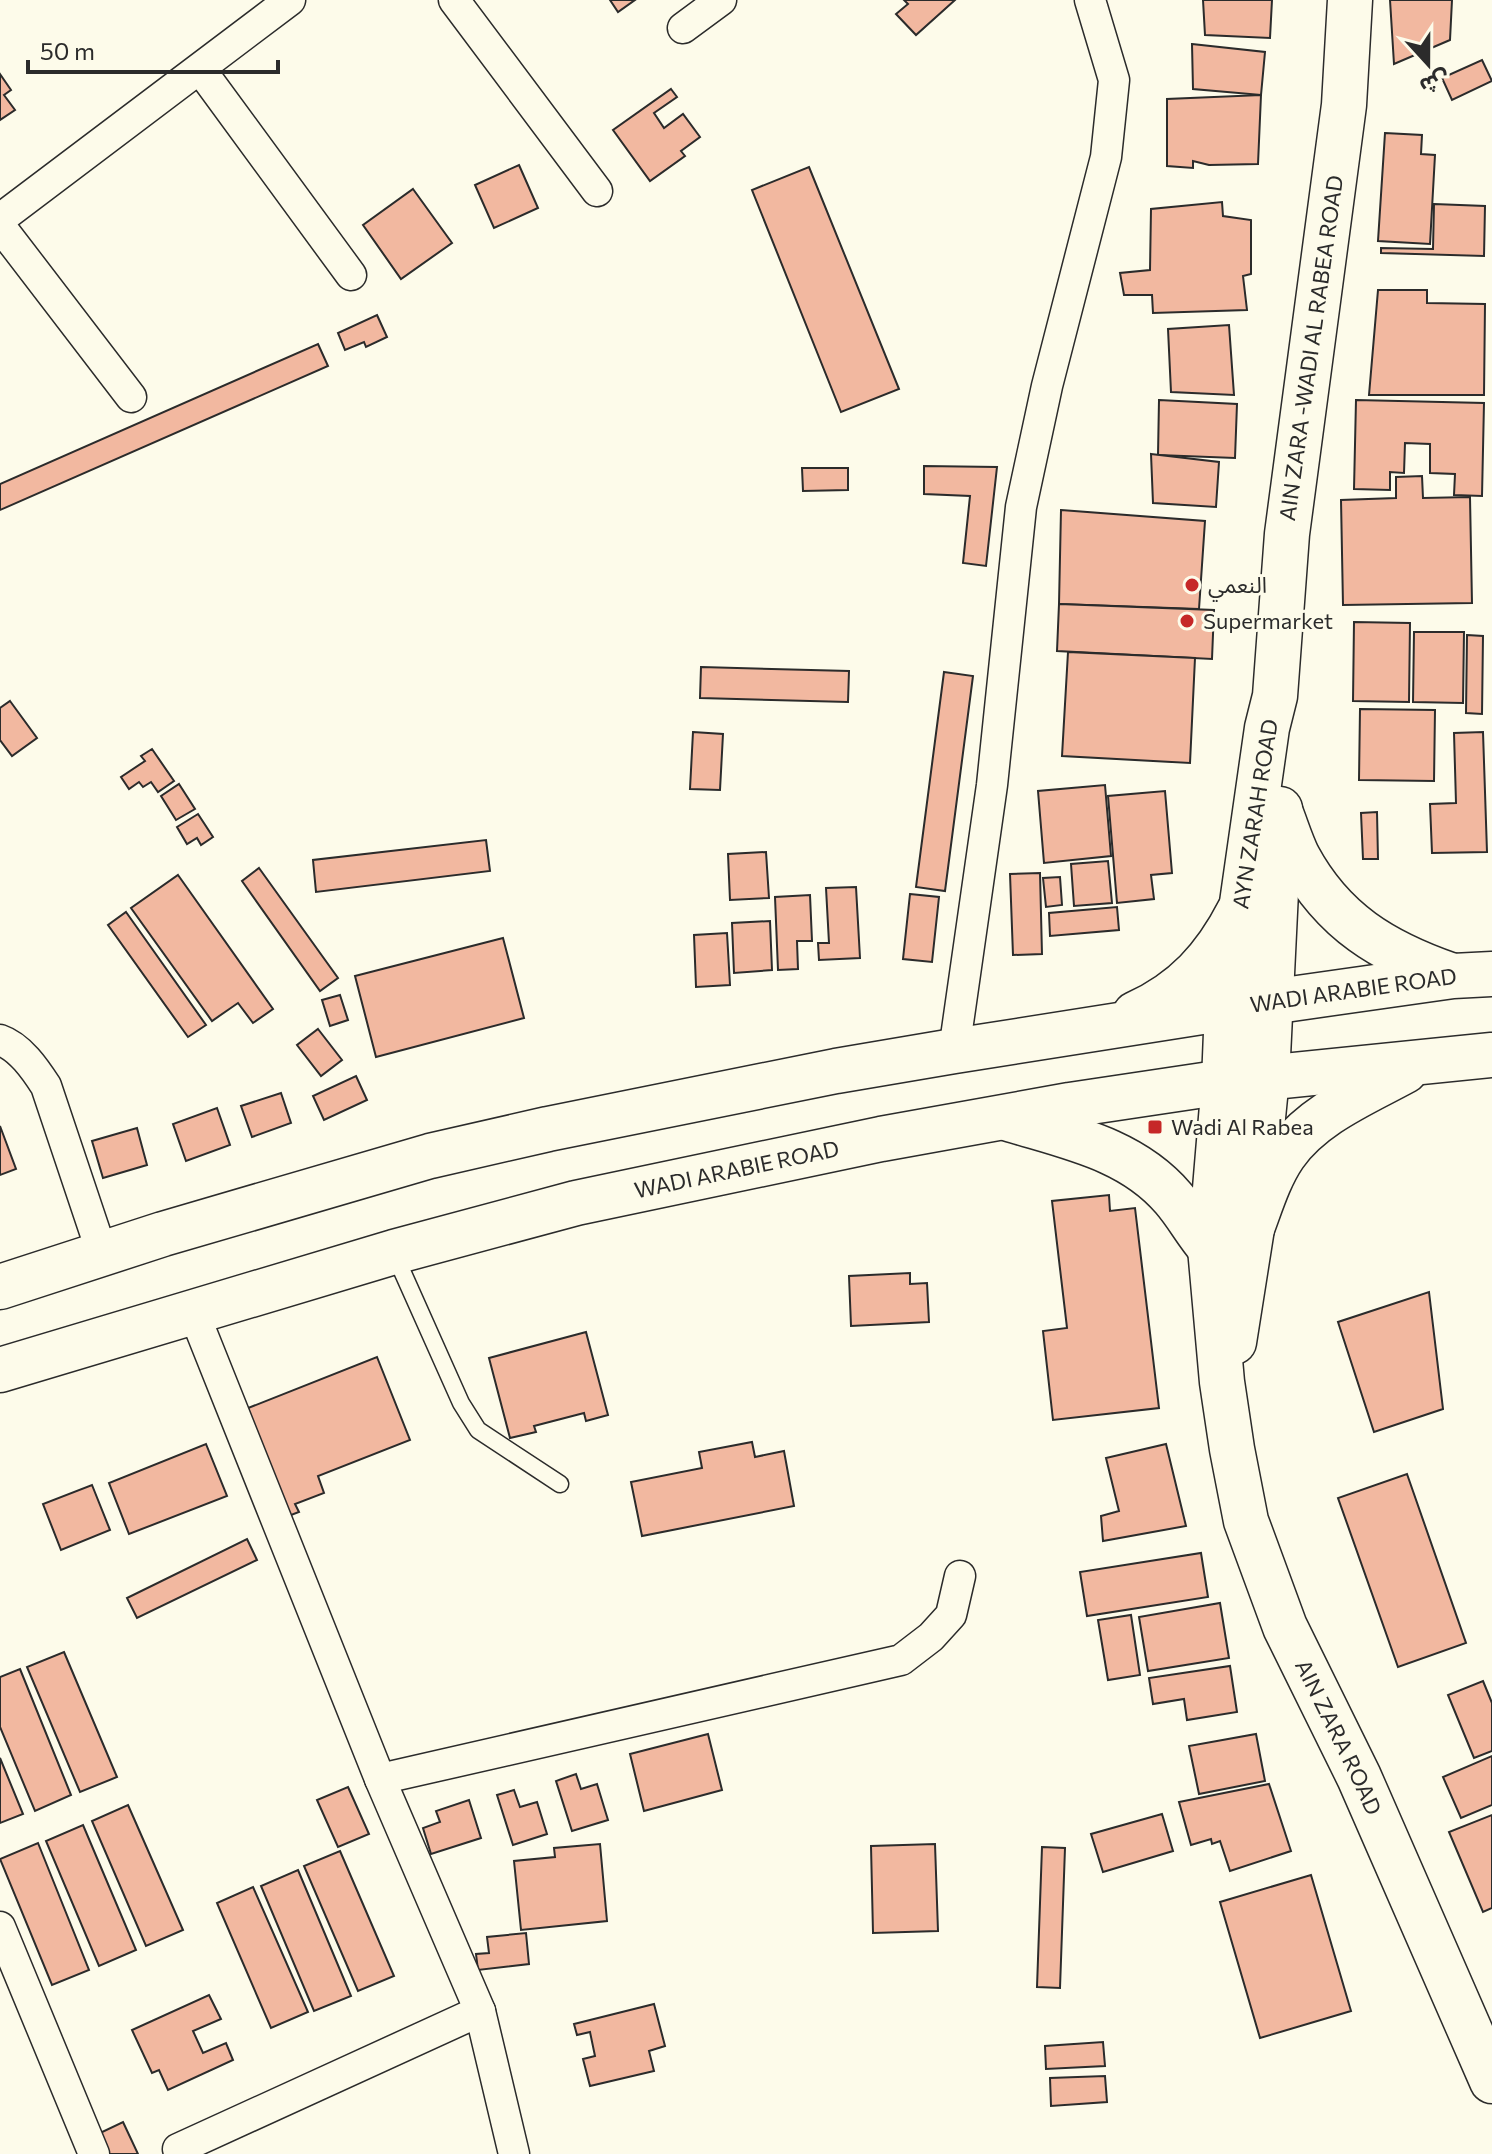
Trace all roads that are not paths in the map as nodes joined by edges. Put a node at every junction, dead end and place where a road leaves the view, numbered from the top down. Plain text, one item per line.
1 (290, 0) edge
2 (454, 0) edge
3 (721, 0) edge
4 (1090, 0) edge
5 (1350, 0) edge
6 (683, 28) dead end
7 (200, 69) junction
8 (597, 191) dead end
9 (0, 219) edge
10 (0, 226) edge
11 (351, 275) dead end
12 (131, 397) dead end
13 (1275, 696) junction
14 (1280, 811) junction
15 (1239, 911) junction
16 (1472, 975) edge
17 (1270, 1002) junction
18 (1227, 1008) junction
19 (1098, 1029) junction
20 (0, 1040) edge
21 (954, 1051) junction
22 (1492, 1055) edge
23 (1422, 1062) junction
24 (1267, 1077) junction
25 (1224, 1082) junction
26 (999, 1116) junction
27 (1252, 1228) junction
28 (1210, 1248) junction
29 (394, 1252) junction
30 (102, 1253) junction
31 (0, 1287) edge
32 (193, 1311) junction
33 (0, 1370) edge
34 (1222, 1382) junction
35 (560, 1484) dead end
36 (960, 1576) dead end
37 (380, 1779) junction
38 (0, 1927) edge
39 (480, 2011) junction
40 (1492, 2081) edge
41 (178, 2149) dead end
42 (94, 2154) edge
43 (514, 2154) edge

1 - 7 street
2 - 8 street
3 - 6 street
4 - 21 street
5 - 13 main road, AIN ZARA -WADI AL RABEA ROAD
7 - 9 street
7 - 11 street
10 - 12 street
13 - 14 main road, AYN ZARAH ROAD
13 - 15 main road, AYN ZARAH ROAD
14 - 16 main road
14 - 17 main road, AYN ZARAH ROAD
15 - 18 main road, AYN ZARAH ROAD
15 - 19 main road
16 - 17 main road, WADI ARABIE ROAD
17 - 18 main road, WADI ARABIE ROAD
17 - 24 main road, AYN ZARAH ROAD
18 - 19 main road, WADI ARABIE ROAD
18 - 25 main road, AYN ZARAH ROAD
19 - 21 main road, WADI ARABIE ROAD
20 - 30 street
21 - 30 main road, WADI ARABIE ROAD
22 - 23 main road, WADI ARABIE ROAD
23 - 24 main road, WADI ARABIE ROAD
23 - 27 main road
24 - 25 main road, WADI ARABIE ROAD
24 - 27 main road, AYN ZARAH ROAD
25 - 26 main road, WADI ARABIE ROAD
25 - 28 main road, AYN ZARAH ROAD
26 - 28 main road
26 - 29 main road, WADI ARABIE ROAD
27 - 34 main road, AYN ZARAH ROAD
28 - 34 main road, AYN ZARAH ROAD
29 - 32 main road, WADI ARABIE ROAD
29 - 35 lane
30 - 31 main road, WADI ARABIE ROAD
32 - 33 main road, WADI ARABIE ROAD
32 - 37 street
34 - 40 main road, AIN ZARA ROAD
36 - 37 street
37 - 39 street
38 - 42 street
39 - 41 street
39 - 43 street

